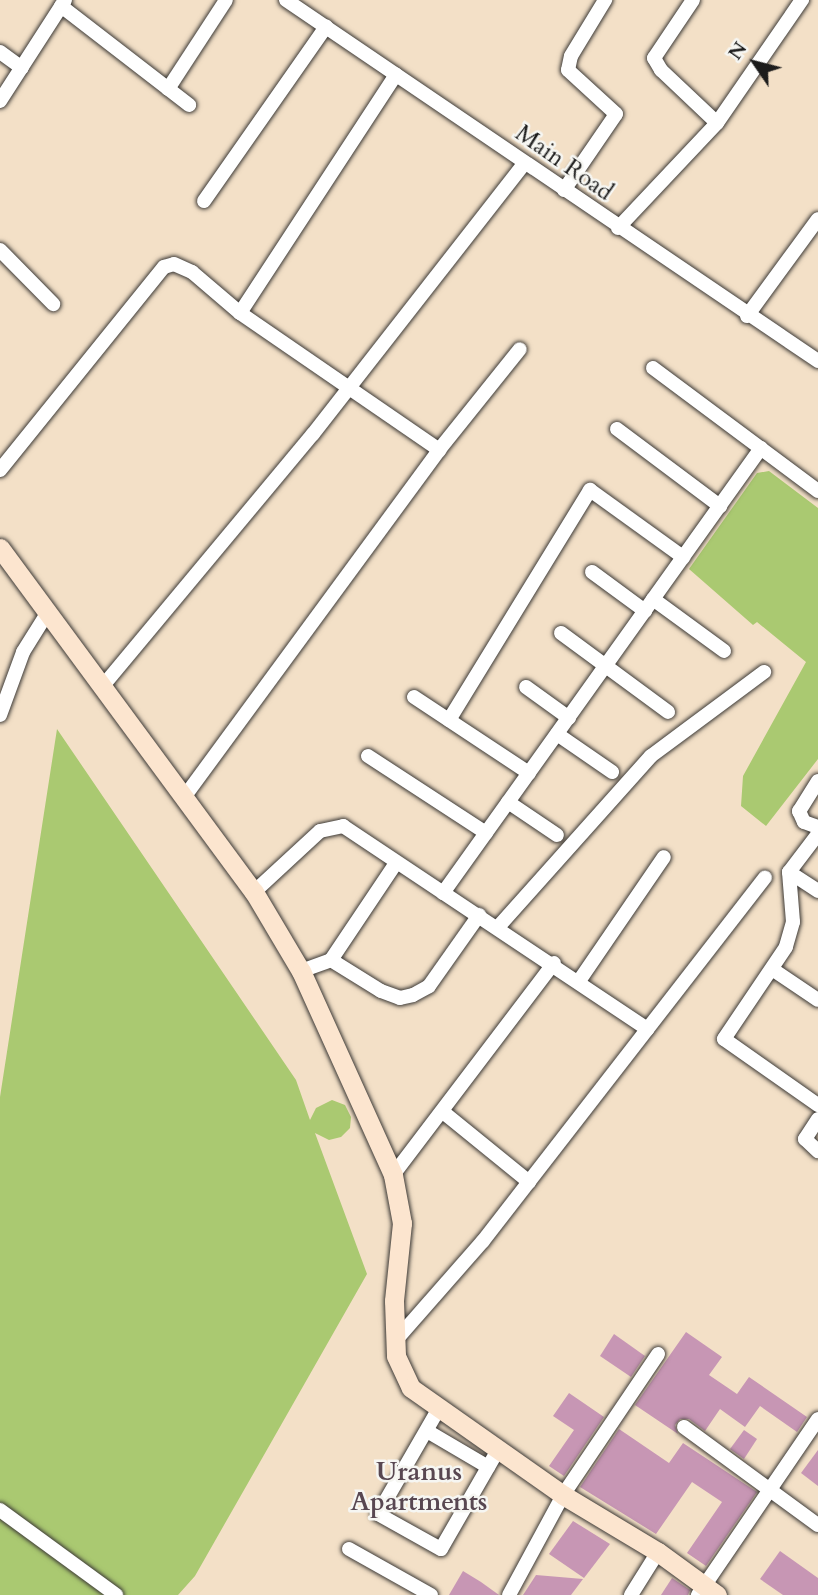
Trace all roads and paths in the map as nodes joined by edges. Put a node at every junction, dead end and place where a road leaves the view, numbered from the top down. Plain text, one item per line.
1 (226, 0) edge
2 (286, 0) edge
3 (605, 0) edge
4 (694, 0) edge
5 (803, 0) edge
6 (63, 3) edge
7 (326, 27) junction
8 (0, 52) edge
9 (23, 68) junction
10 (396, 75) junction
11 (168, 89) junction
12 (0, 101) edge
13 (189, 105) dead end
14 (717, 123) junction
15 (525, 163) junction
16 (564, 190) junction
17 (204, 201) dead end
18 (818, 219) edge
19 (618, 228) junction
20 (0, 250) edge
21 (54, 304) dead end
22 (240, 313) junction
23 (747, 316) junction
24 (520, 349) dead end
25 (818, 361) edge
26 (653, 368) dead end
27 (346, 388) junction
28 (617, 429) dead end
29 (761, 449) junction
30 (439, 450) junction
31 (0, 470) edge
32 (818, 491) edge
33 (720, 506) junction
34 (0, 548) edge
35 (683, 557) junction
36 (592, 572) dead end
37 (649, 605) junction
38 (48, 612) junction
39 (561, 633) dead end
40 (724, 651) dead end
41 (606, 666) junction
42 (764, 672) dead end
43 (102, 687) junction
44 (526, 687) dead end
45 (2, 692) edge
46 (414, 697) dead end
47 (668, 712) dead end
48 (0, 715) edge
49 (569, 718) junction
50 (449, 720) junction
51 (557, 734) junction
52 (368, 756) dead end
53 (612, 772) dead end
54 (529, 773) junction
55 (818, 781) edge
56 (185, 796) junction
57 (509, 802) junction
58 (818, 827) edge
59 (486, 833) junction
60 (818, 834) edge
61 (557, 835) dead end
62 (664, 857) dead end
63 (396, 863) junction
64 (789, 872) junction
65 (765, 877) dead end
66 (818, 891) edge
67 (254, 892) junction
68 (443, 893) junction
69 (478, 915) junction
70 (499, 926) junction
71 (331, 960) junction
72 (554, 963) junction
73 (772, 969) junction
74 (301, 971) junction
75 (579, 981) junction
76 (818, 1000) edge
77 (647, 1029) junction
78 (818, 1105) edge
79 (443, 1112) junction
80 (818, 1119) edge
81 (818, 1151) edge
82 (393, 1175) junction
83 (528, 1182) junction
84 (395, 1341) junction
85 (658, 1354) dead end
86 (438, 1410) junction
87 (818, 1419) edge
88 (684, 1427) dead end
89 (427, 1431) junction
90 (493, 1459) junction
91 (771, 1490) junction
92 (563, 1495) junction
93 (0, 1510) edge
94 (818, 1525) edge
95 (349, 1549) dead end
96 (658, 1552) junction
97 (706, 1592) edge
98 (117, 1595) edge
99 (431, 1595) edge
100 (509, 1595) edge
101 (631, 1595) edge

1 - 11 street
2 - 7 street, Main Road
3 - 16 street
4 - 14 street
5 - 14 street
6 - 9 street
6 - 11 street
7 - 10 street, Main Road
7 - 17 street
8 - 9 street
9 - 12 street
10 - 15 street, Main Road
10 - 22 street
11 - 13 street
14 - 19 street
15 - 16 street, Main Road
15 - 27 street
16 - 19 street, Main Road
18 - 23 street
19 - 23 street, Main Road
20 - 21 street
22 - 27 street
22 - 31 street
23 - 25 street, Main Road
24 - 30 street
26 - 29 street
27 - 30 street
27 - 43 street
28 - 33 street
29 - 32 street
29 - 33 street
30 - 56 street
33 - 35 street
34 - 38 street
35 - 37 street
35 - 50 street
36 - 37 street
37 - 40 street
37 - 41 street
38 - 43 street
38 - 45 street
39 - 41 street
41 - 47 street
41 - 49 street
42 - 70 street
43 - 56 street
44 - 49 street
45 - 48 street
46 - 50 street
49 - 51 street
50 - 54 street
51 - 53 street
51 - 54 street
52 - 59 street
54 - 57 street
55 - 58 street
56 - 67 street
57 - 59 street
57 - 61 street
59 - 68 street
60 - 64 street
62 - 75 street
63 - 67 street
63 - 68 street
63 - 71 street
64 - 66 street
64 - 73 street
65 - 77 street
67 - 74 street
68 - 69 street
69 - 70 street
69 - 71 street
70 - 72 street
71 - 74 street
72 - 75 street
72 - 79 street
73 - 76 street
73 - 78 street
74 - 82 street
75 - 77 street
77 - 83 street
79 - 82 street
79 - 83 street
80 - 81 street
82 - 84 street
83 - 84 street
84 - 86 street
85 - 92 street
86 - 89 street
86 - 90 street
87 - 91 street
88 - 91 street
89 - 90 street
89 - 90 street
90 - 92 street
91 - 94 street
91 - 97 street
92 - 96 street
92 - 100 street
93 - 98 street
95 - 99 street
96 - 97 street
96 - 101 street

